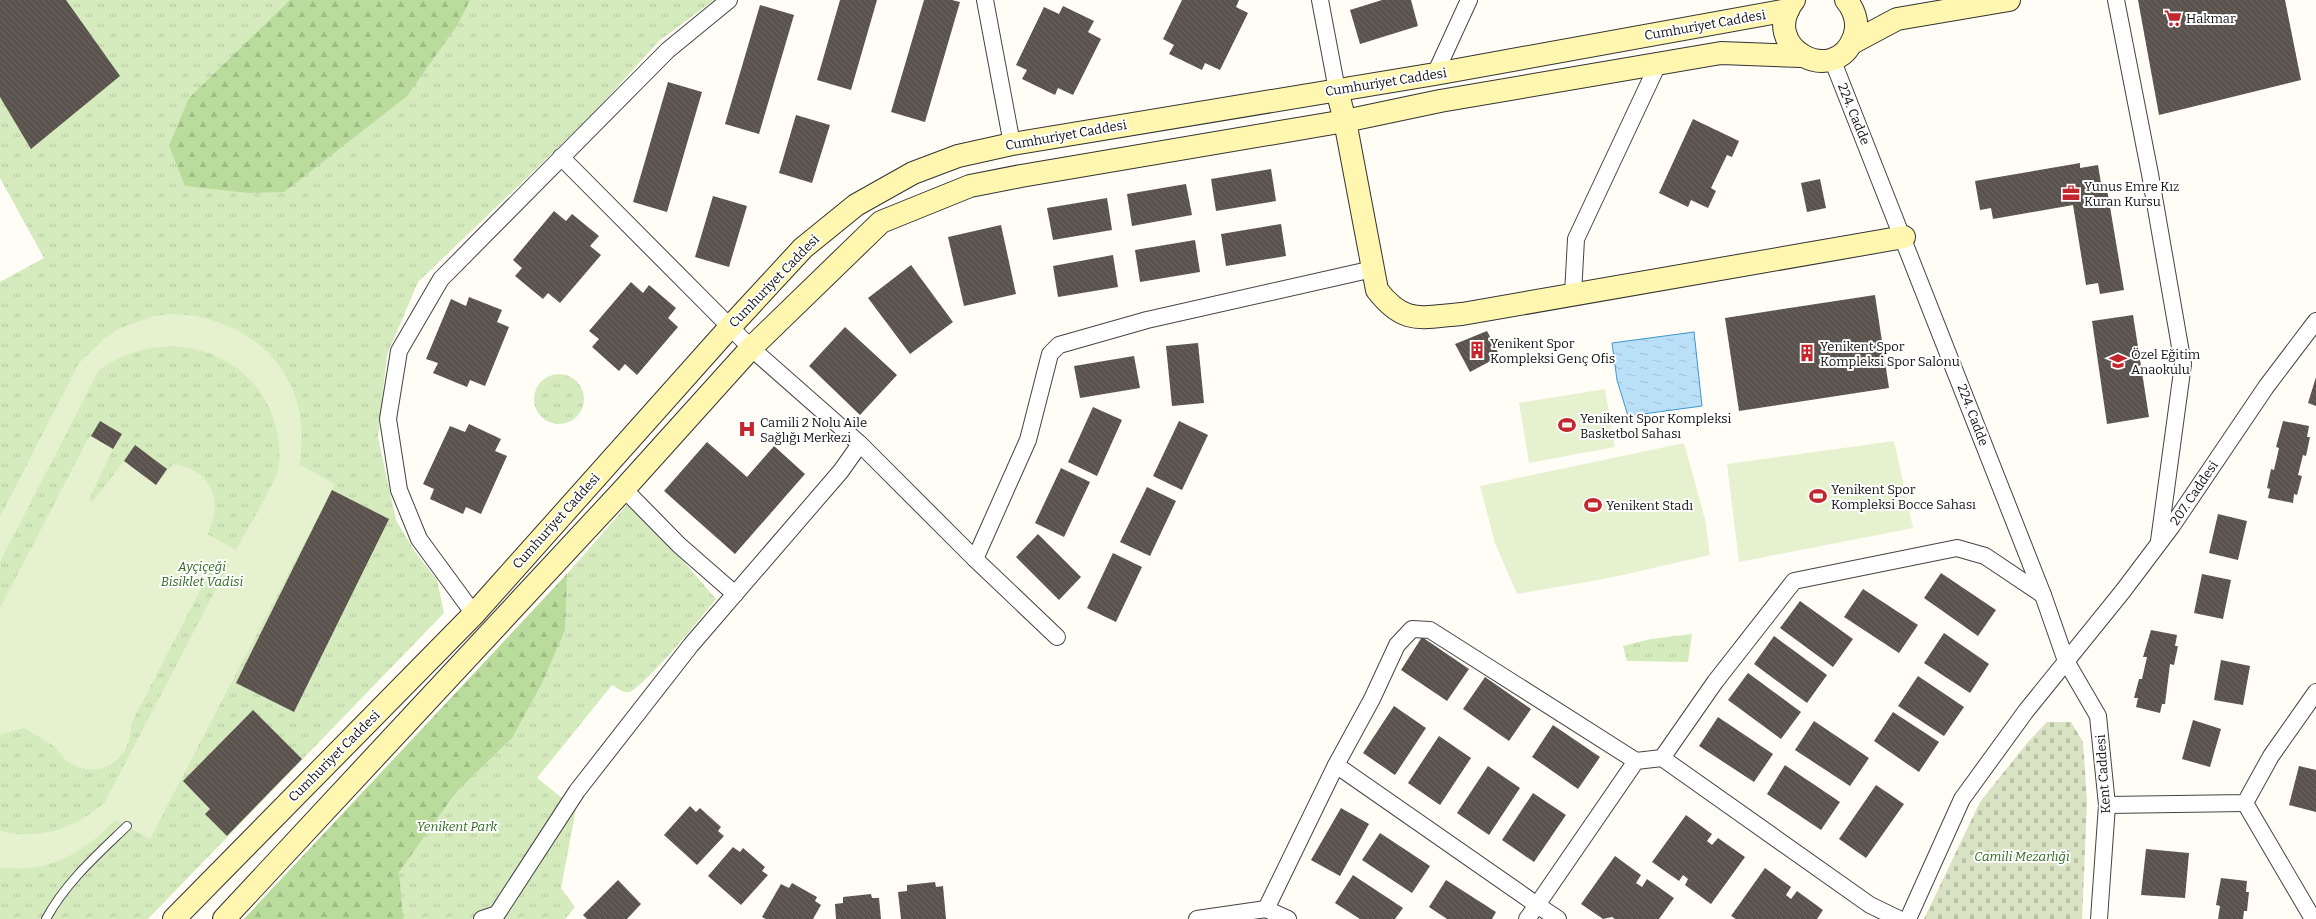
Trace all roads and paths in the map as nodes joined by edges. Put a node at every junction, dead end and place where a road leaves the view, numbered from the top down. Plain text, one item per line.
1 (729, 0) edge
2 (985, 0) edge
3 (1320, 0) edge
4 (1469, 0) edge
5 (1846, 0) edge
6 (2009, 0) edge
7 (2116, 0) edge
8 (1791, 5) edge
9 (1852, 43) junction
10 (1801, 56) junction
11 (1832, 59) junction
12 (1659, 62) junction
13 (1435, 74) junction
14 (1337, 90) junction
15 (1346, 121) junction
16 (1012, 144) junction
17 (561, 157) junction
18 (1904, 237) junction
19 (1373, 269) junction
20 (1573, 294) junction
21 (2316, 321) edge
22 (730, 327) junction
23 (751, 348) junction
24 (860, 444) junction
25 (624, 489) junction
26 (2159, 542) junction
27 (975, 559) junction
28 (735, 594) junction
29 (2042, 595) junction
30 (474, 614) junction
31 (1057, 637) dead end
32 (2066, 661) junction
33 (2316, 692) edge
34 (1662, 758) junction
35 (1636, 761) junction
36 (1336, 765) junction
37 (2245, 803) junction
38 (2107, 805) junction
39 (127, 826) dead end
40 (1537, 905) junction
41 (1266, 908) junction
42 (497, 917) edge
43 (46, 919) edge
44 (174, 919) edge
45 (224, 919) edge
46 (482, 919) edge
47 (1197, 919) edge
48 (1288, 919) edge
49 (1527, 919) edge
50 (1558, 919) edge
51 (1899, 919) edge
52 (1908, 919) edge
53 (2099, 919) edge
54 (2312, 919) edge

1 - 17 street
2 - 16 street
3 - 14 street
4 - 13 street
5 - 9 street
6 - 9 street
7 - 26 street
8 - 10 street
8 - 13 street, Cumhuriyet Caddesi
9 - 11 street
10 - 11 street, Cumhuriyet Caddesi
10 - 12 street, Cumhuriyet Caddesi
11 - 18 street, 224. Cadde
12 - 15 street, Cumhuriyet Caddesi
12 - 20 street
13 - 14 street, Cumhuriyet Caddesi
14 - 15 street
14 - 16 street, Cumhuriyet Caddesi
15 - 19 street
15 - 23 street, Cumhuriyet Caddesi
16 - 22 street, Cumhuriyet Caddesi
17 - 22 street
17 - 30 street
18 - 20 street
18 - 29 street, 224. Cadde
19 - 20 street
19 - 27 street
21 - 26 street, 207. Caddesi
22 - 23 street
22 - 30 street, Cumhuriyet Caddesi
23 - 24 street
23 - 25 street, Cumhuriyet Caddesi
24 - 27 street
24 - 28 street
25 - 28 street
25 - 45 street, Cumhuriyet Caddesi
26 - 32 street, 207. Caddesi
27 - 31 street
28 - 42 street
29 - 32 street, 224. Cadde
29 - 34 street
30 - 44 street, Cumhuriyet Caddesi
32 - 38 street, Kent Caddesi
32 - 52 street, 207. Caddesi
33 - 37 street
34 - 35 street
34 - 51 street
35 - 36 street
35 - 40 street
36 - 40 street
36 - 41 street
37 - 38 street
37 - 54 street
38 - 53 street, Kent Caddesi
39 - 43 lane
40 - 49 street
40 - 50 street
41 - 47 street
41 - 48 street
42 - 46 street

